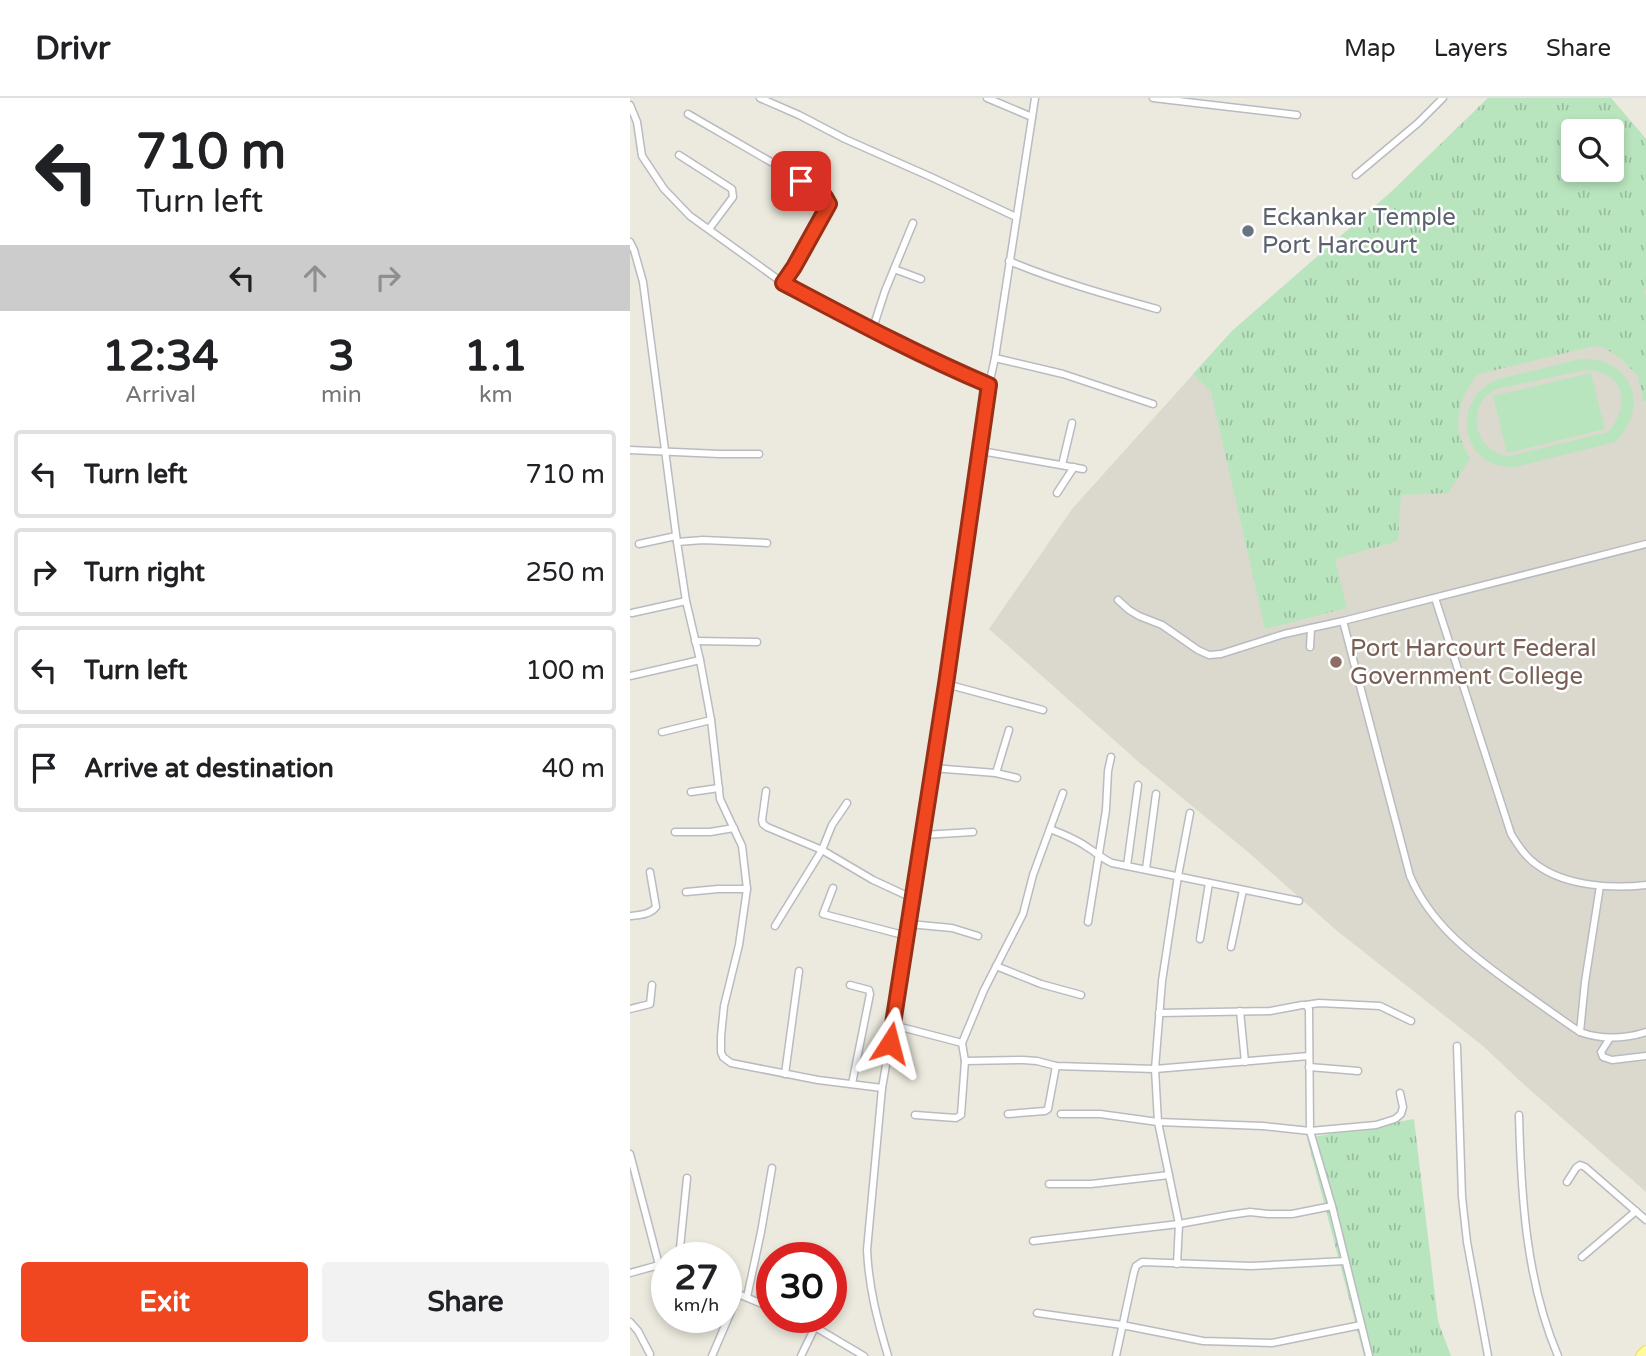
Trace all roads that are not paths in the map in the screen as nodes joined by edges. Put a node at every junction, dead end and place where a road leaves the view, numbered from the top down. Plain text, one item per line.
1 (761, 98) edge
2 (987, 98) edge
3 (1035, 98) edge
4 (1153, 98) edge
5 (1443, 98) edge
6 (630, 105) edge
7 (688, 114) dead end
8 (1297, 115) dead end
9 (1032, 117) junction
10 (679, 155) dead end
11 (1356, 175) dead end
12 (1016, 217) junction
13 (913, 223) dead end
14 (709, 229) junction
15 (630, 242) edge
16 (1009, 261) junction
17 (894, 269) junction
18 (921, 279) dead end
19 (783, 283) junction
20 (1157, 309) dead end
21 (872, 331) junction
22 (995, 358) junction
23 (989, 385) junction
24 (1153, 404) dead end
25 (1072, 423) dead end
26 (630, 450) edge
27 (666, 451) junction
28 (981, 451) junction
29 (759, 454) dead end
30 (1062, 465) junction
31 (1074, 467) junction
32 (1083, 468) dead end
33 (1057, 493) dead end
34 (676, 539) junction
35 (639, 544) dead end
36 (767, 544) dead end
37 (1646, 544) edge
38 (1435, 598) junction
39 (1118, 600) dead end
40 (686, 601) junction
41 (632, 613) dead end
42 (1343, 621) junction
43 (1311, 628) junction
44 (695, 641) junction
45 (757, 642) dead end
46 (1311, 647) dead end
47 (700, 660) junction
48 (630, 676) edge
49 (946, 684) junction
50 (1043, 710) dead end
51 (710, 720) junction
52 (1009, 730) dead end
53 (662, 732) dead end
54 (1111, 757) dead end
55 (932, 768) junction
56 (996, 773) junction
57 (1017, 778) dead end
58 (1139, 785) dead end
59 (719, 788) junction
60 (766, 791) dead end
61 (691, 792) dead end
62 (1063, 793) dead end
63 (1156, 794) dead end
64 (847, 803) dead end
65 (1190, 813) dead end
66 (734, 828) junction
67 (1050, 829) junction
68 (675, 832) dead end
69 (973, 832) dead end
70 (923, 835) junction
71 (822, 850) junction
72 (1098, 857) junction
73 (1128, 866) junction
74 (1146, 869) junction
75 (650, 872) dead end
76 (1178, 876) junction
77 (1209, 883) junction
78 (1600, 886) junction
79 (1646, 886) edge
80 (833, 888) dead end
81 (747, 889) junction
82 (1243, 890) junction
83 (686, 892) dead end
84 (912, 898) junction
85 (1299, 901) dead end
86 (630, 916) edge
87 (1088, 922) dead end
88 (909, 925) junction
89 (775, 926) dead end
90 (907, 936) junction
91 (978, 936) dead end
92 (1200, 939) dead end
93 (1231, 947) dead end
94 (996, 966) junction
95 (799, 971) dead end
96 (652, 985) dead end
97 (850, 985) dead end
98 (1082, 995) dead end
99 (1306, 1006) junction
100 (630, 1009) edge
101 (1240, 1012) junction
102 (1160, 1013) junction
103 (1411, 1021) dead end
104 (893, 1025) junction
105 (1580, 1032) junction
106 (1646, 1032) edge
107 (1610, 1038) junction
108 (962, 1043) junction
109 (1457, 1046) dead end
110 (1309, 1056) junction
111 (1646, 1056) edge
112 (965, 1060) junction
113 (1245, 1062) junction
114 (1056, 1066) junction
115 (1309, 1067) junction
116 (1156, 1069) junction
117 (1358, 1071) dead end
118 (785, 1074) junction
119 (852, 1084) junction
120 (882, 1088) junction
121 (1400, 1093) dead end
122 (1008, 1114) dead end
123 (1061, 1114) dead end
124 (915, 1115) dead end
125 (1519, 1115) dead end
126 (1158, 1122) junction
127 (1310, 1131) junction
128 (630, 1154) edge
129 (631, 1168) edge
130 (772, 1168) dead end
131 (1169, 1175) junction
132 (687, 1178) dead end
133 (1567, 1182) dead end
134 (1049, 1184) dead end
135 (1332, 1206) junction
136 (1636, 1211) junction
137 (1646, 1220) edge
138 (1179, 1224) junction
139 (1033, 1241) dead end
140 (655, 1242) edge
141 (681, 1242) edge
142 (1582, 1257) dead end
143 (1345, 1261) junction
144 (1177, 1264) junction
145 (651, 1269) edge
146 (630, 1273) edge
147 (742, 1294) edge
148 (747, 1297) junction
149 (756, 1301) edge
150 (1037, 1313) dead end
151 (630, 1322) edge
152 (1122, 1325) junction
153 (1362, 1325) junction
154 (722, 1333) edge
155 (812, 1333) edge
156 (825, 1333) edge
157 (1646, 1351) edge
158 (650, 1354) dead end
159 (712, 1356) edge
160 (801, 1356) edge
161 (864, 1356) edge
162 (888, 1356) edge
163 (1116, 1356) edge
164 (1369, 1356) edge
165 (1488, 1356) edge
166 (1558, 1356) edge
167 (1642, 1356) edge

1 - 12 street
2 - 9 street
3 - 9 street
4 - 8 street
5 - 11 street
6 - 14 street
7 - 19 street
9 - 12 street
10 - 14 street
12 - 16 street
13 - 17 street
14 - 19 street
15 - 27 street
16 - 20 street
16 - 22 street
17 - 18 street
17 - 21 street
19 - 21 street
21 - 23 street
22 - 23 street
22 - 24 street
23 - 28 street
25 - 30 street
26 - 27 street
27 - 29 street
27 - 34 street
28 - 30 street
28 - 49 street
30 - 31 street
31 - 32 street
31 - 33 street
34 - 35 street
34 - 36 street
34 - 40 street
37 - 38 street
38 - 42 street
38 - 78 street
39 - 43 street
40 - 41 street
40 - 44 street
42 - 43 street
42 - 105 street
43 - 46 street
44 - 45 street
44 - 47 street
47 - 48 street
47 - 51 street
49 - 50 street
49 - 55 street
51 - 53 street
51 - 59 street
52 - 56 street
54 - 72 street
55 - 56 street
55 - 70 street
56 - 57 street
58 - 73 street
59 - 61 street
59 - 66 street
60 - 71 street
62 - 67 street
63 - 74 street
64 - 71 street
65 - 76 street
66 - 68 street
66 - 81 street
67 - 72 street
67 - 94 street
69 - 70 street
70 - 84 street
71 - 84 street
71 - 89 street
72 - 73 street
72 - 87 street
73 - 74 street
74 - 76 street
75 - 86 street
76 - 77 street
76 - 102 street
77 - 82 street
77 - 92 street
78 - 79 street
78 - 105 street
80 - 90 street
81 - 83 street
81 - 118 street
82 - 85 street
82 - 93 street
84 - 88 street
88 - 90 street
88 - 91 street
90 - 104 street
94 - 98 street
94 - 108 street
95 - 118 street
96 - 100 street
97 - 119 street
99 - 101 street
99 - 103 street
99 - 110 street
101 - 102 street
101 - 113 street
102 - 116 street
104 - 108 street
104 - 120 street
105 - 107 street
106 - 107 street
107 - 111 street
108 - 112 street
109 - 165 street
110 - 113 street
110 - 115 street
112 - 114 street
112 - 124 street
113 - 116 street
114 - 116 street
114 - 122 street
115 - 117 street
115 - 127 street
116 - 126 street
118 - 119 street
119 - 120 street
120 - 162 street
121 - 127 street
123 - 126 street
125 - 166 street
126 - 127 street
126 - 131 street
127 - 135 street
128 - 129 street
129 - 140 street
130 - 148 street
131 - 134 street
131 - 138 street
132 - 141 street
133 - 136 street
135 - 138 street
135 - 143 street
136 - 137 street
136 - 142 street
138 - 139 street
138 - 144 street
143 - 144 street
143 - 153 street
144 - 152 street
145 - 146 street
147 - 148 street
148 - 149 street
150 - 152 street
151 - 158 street
152 - 153 street
152 - 163 street
153 - 164 street
154 - 159 street
155 - 160 street
156 - 161 street
157 - 167 main road

